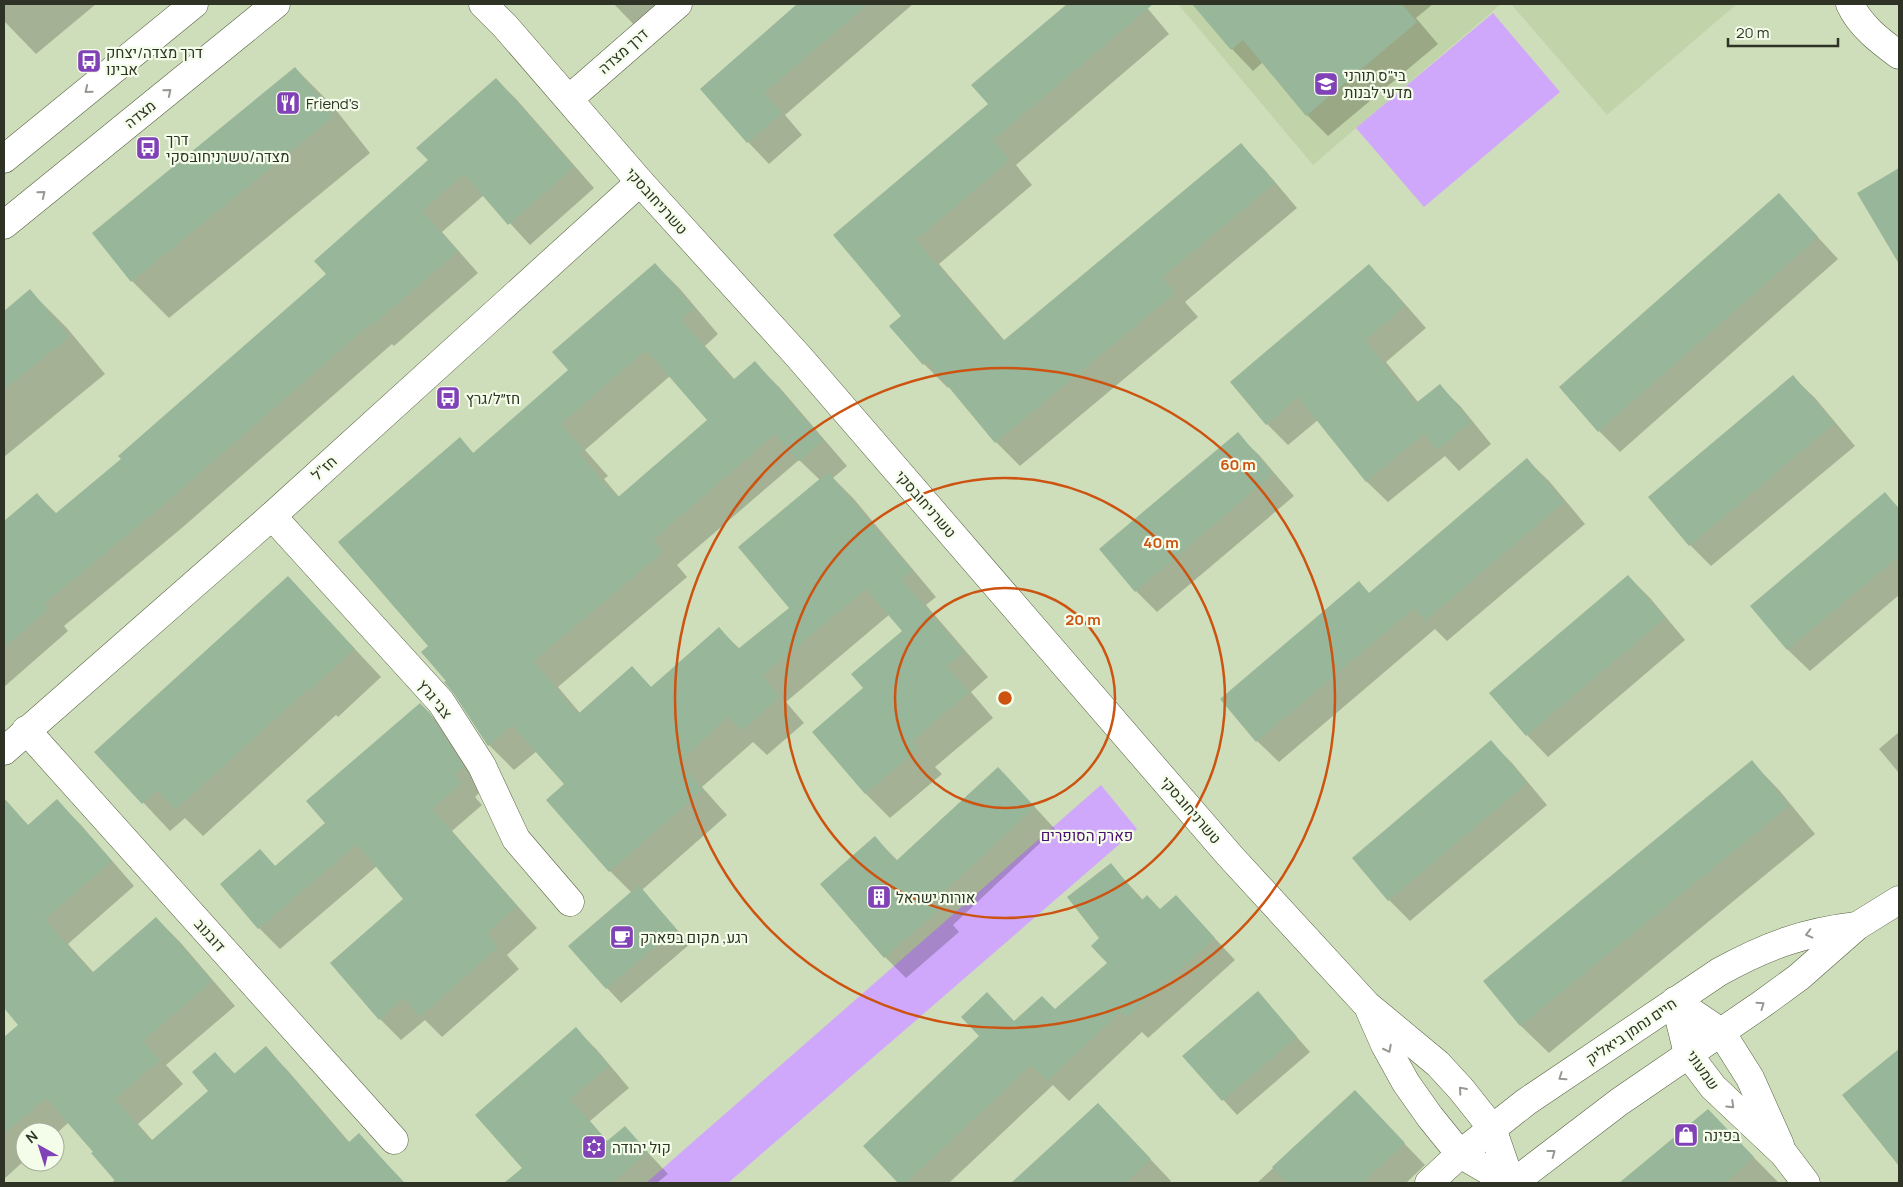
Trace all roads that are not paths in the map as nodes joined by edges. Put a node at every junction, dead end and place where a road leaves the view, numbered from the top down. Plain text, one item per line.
1 (194, 4) edge
2 (276, 4) edge
3 (484, 4) edge
4 (678, 4) edge
5 (1850, 4) edge
6 (1899, 55) edge
7 (569, 99) junction
8 (4, 158) edge
9 (640, 182) junction
10 (4, 225) edge
11 (272, 516) junction
12 (26, 730) junction
13 (4, 750) edge
14 (1899, 900) edge
15 (570, 902) dead end
16 (1857, 926) junction
17 (1675, 1001) junction
18 (1367, 1005) junction
19 (1721, 1032) junction
20 (1688, 1054) junction
21 (1492, 1128) junction
22 (394, 1140) dead end
23 (1460, 1154) junction
24 (1784, 1154) junction
25 (1429, 1183) edge
26 (1511, 1183) edge
27 (1806, 1183) edge

1 -> 8 street
10 -> 2 street, מצדה
3 - 7 street, טשרניחובסקי
4 - 7 street, דרך מצדה
5 - 6 street
7 - 9 street, טשרניחובסקי
9 - 11 street, חז"ל
9 - 18 street, טשרניחובסקי
11 - 12 street, חז"ל
11 - 15 street, צבי גרץ
12 - 13 street, חז"ל
12 - 22 street, דובנוב
14 - 16 street, חיים נחמן ביאליק
16 -> 17 street, חיים נחמן ביאליק
19 -> 16 street, חיים נחמן ביאליק
17 - 19 street, שמעוני
17 - 20 street, שמעוני
17 -> 21 street, חיים נחמן ביאליק
21 -> 18 street, טשרניחובסקי
18 -> 23 street, טשרניחובסקי
19 - 20 street, חיים נחמן ביאליק
19 - 24 street, שמעוני
20 -> 24 street, שמעוני
26 -> 20 street, חיים נחמן ביאליק
21 - 23 street, חיים נחמן ביאליק
21 - 26 street, טשרניחובסקי
23 - 25 street, חיים נחמן ביאליק
23 - 26 street, טשרניחובסקי
24 - 27 street, שמעוני

